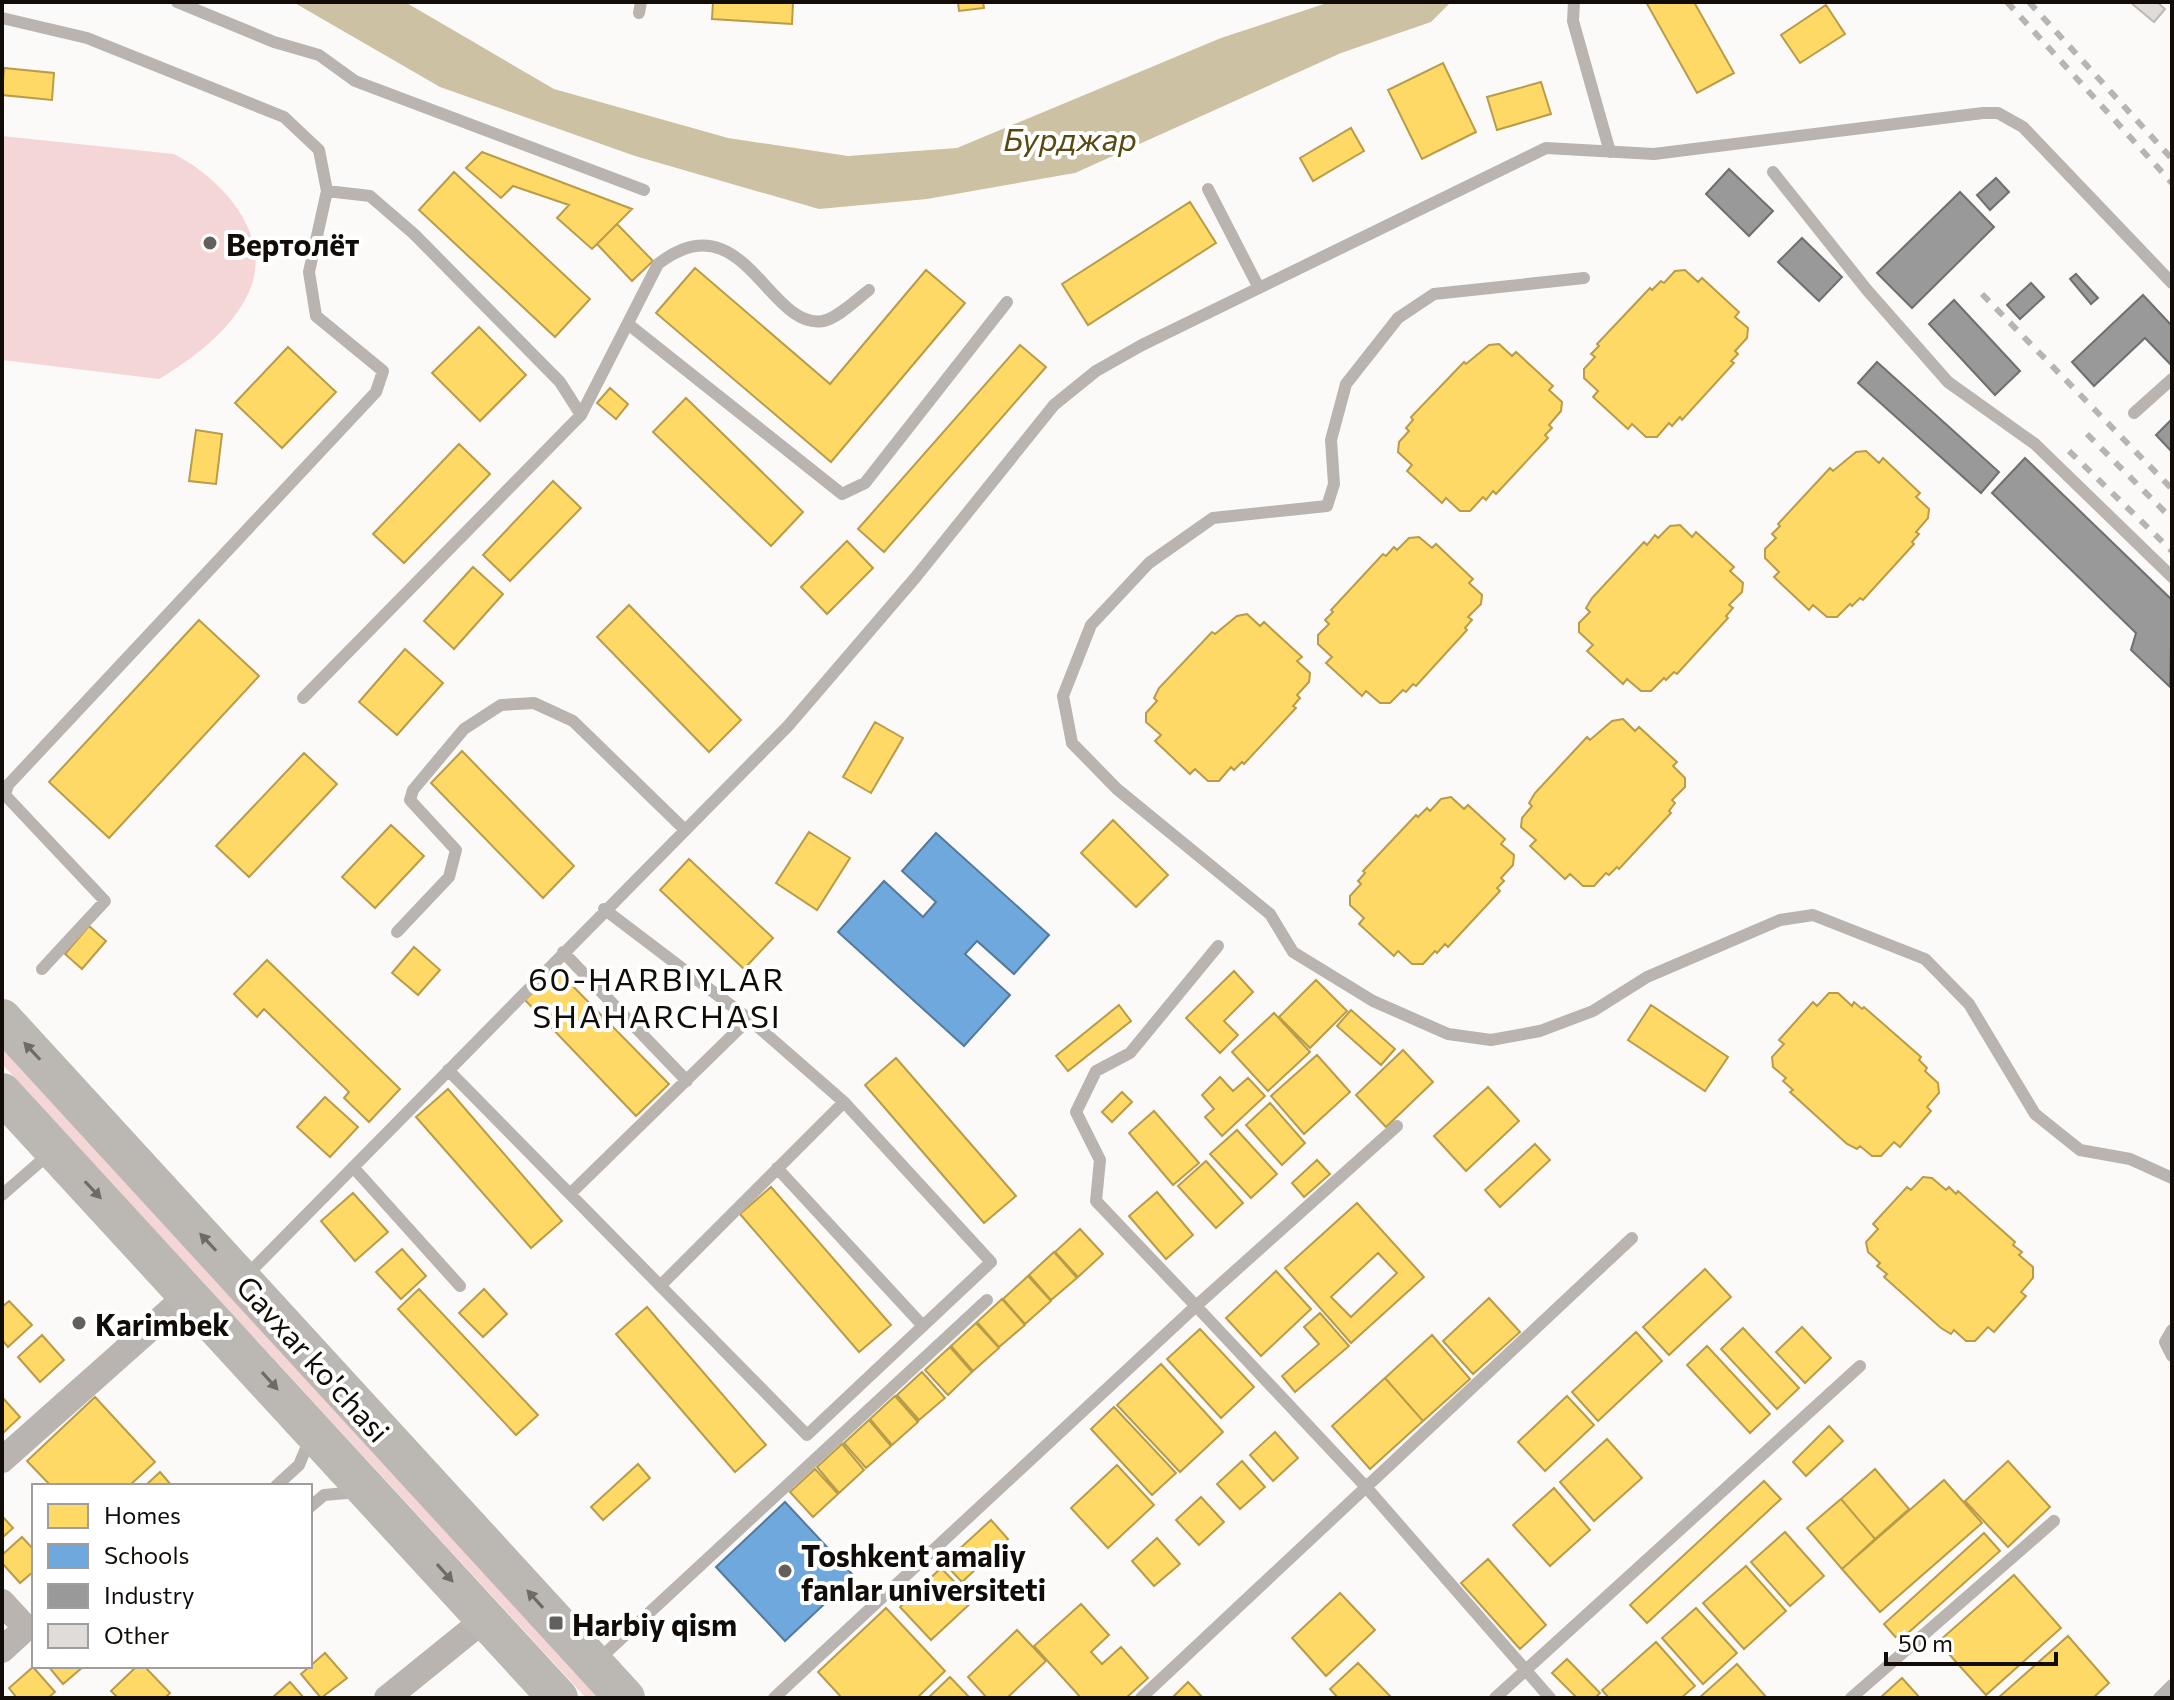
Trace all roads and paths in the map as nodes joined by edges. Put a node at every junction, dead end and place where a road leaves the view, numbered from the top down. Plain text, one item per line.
1 (177, 2) edge
2 (1574, 2) edge
3 (2, 18) edge
4 (1610, 152) junction
5 (1773, 172) dead end
6 (1208, 189) dead end
7 (644, 190) dead end
8 (327, 191) junction
9 (1584, 278) dead end
10 (2172, 283) edge
11 (1259, 288) junction
12 (869, 290) dead end
13 (1007, 302) dead end
14 (628, 324) junction
15 (2172, 379) edge
16 (2134, 413) dead end
17 (581, 415) junction
18 (2172, 577) edge
19 (303, 698) dead end
20 (683, 828) junction
21 (604, 909) junction
22 (397, 932) dead end
23 (1218, 946) dead end
24 (563, 952) junction
25 (42, 969) dead end
26 (2, 1019) edge
27 (749, 1019) junction
28 (448, 1070) junction
29 (687, 1081) junction
30 (2, 1093) edge
31 (844, 1102) junction
32 (1397, 1126) dead end
33 (55, 1149) junction
34 (353, 1167) junction
35 (777, 1168) junction
36 (2172, 1178) edge
37 (570, 1194) junction
38 (2, 1195) edge
39 (1632, 1238) dead end
40 (242, 1280) junction
41 (460, 1286) dead end
42 (660, 1286) junction
43 (190, 1293) junction
44 (987, 1300) dead end
45 (1196, 1306) junction
46 (923, 1326) junction
47 (2172, 1330) edge
48 (2172, 1356) edge
49 (1860, 1366) dead end
50 (310, 1426) junction
51 (2, 1460) edge
52 (278, 1484) edge
53 (1366, 1487) junction
54 (370, 1491) junction
55 (312, 1505) edge
56 (2054, 1521) dead end
57 (2, 1602) edge
58 (486, 1618) junction
59 (2, 1650) edge
60 (594, 1664) junction
61 (1524, 1670) junction
62 (2172, 1685) edge
63 (387, 1698) edge
64 (558, 1698) edge
65 (625, 1698) edge
66 (774, 1698) edge
67 (1141, 1698) edge
68 (1495, 1698) edge
69 (1550, 1698) edge
70 (1851, 1698) edge
71 (2159, 1698) edge

1 - 7 lane
2 - 4 lane
3 - 8 lane
4 - 10 lane
4 - 11 lane
5 - 18 lane
6 - 11 lane
8 - 17 lane
8 - 25 lane
9 - 36 lane
11 - 20 lane
12 - 14 lane
13 - 14 lane
14 - 17 lane
15 - 16 lane
17 - 19 lane
20 - 21 lane
20 - 22 lane
21 - 24 lane
21 - 27 lane
23 - 45 lane
24 - 28 lane
24 - 29 lane
40 -> 26 main road, Gavxar ko'chasi
27 - 29 lane
27 - 31 lane
28 - 34 lane
28 - 37 lane
29 - 37 lane
30 - 33 main road, Gavxar ko'chasi
31 - 35 lane
31 - 46 lane
32 - 45 lane
33 - 38 lane
33 -> 43 main road, Gavxar ko'chasi
34 - 40 lane
34 - 41 lane
35 - 42 lane
35 - 46 lane
37 - 42 lane
39 - 53 lane
60 -> 40 main road, Gavxar ko'chasi
42 - 46 lane
43 -> 50 main road, Gavxar ko'chasi
43 - 51 street
44 - 60 lane
45 - 53 lane
45 - 66 lane
47 - 48 lane
49 - 61 lane
50 - 52 lane
50 - 54 main road, Gavxar ko'chasi
53 - 61 lane
53 - 67 lane
54 - 55 lane
54 -> 58 main road, Gavxar ko'chasi
56 - 70 lane
57 - 59 street
58 - 63 street
58 - 64 main road, Gavxar ko'chasi
60 - 65 main road, Gavxar ko'chasi
61 - 68 lane
61 - 69 lane
62 - 71 lane

